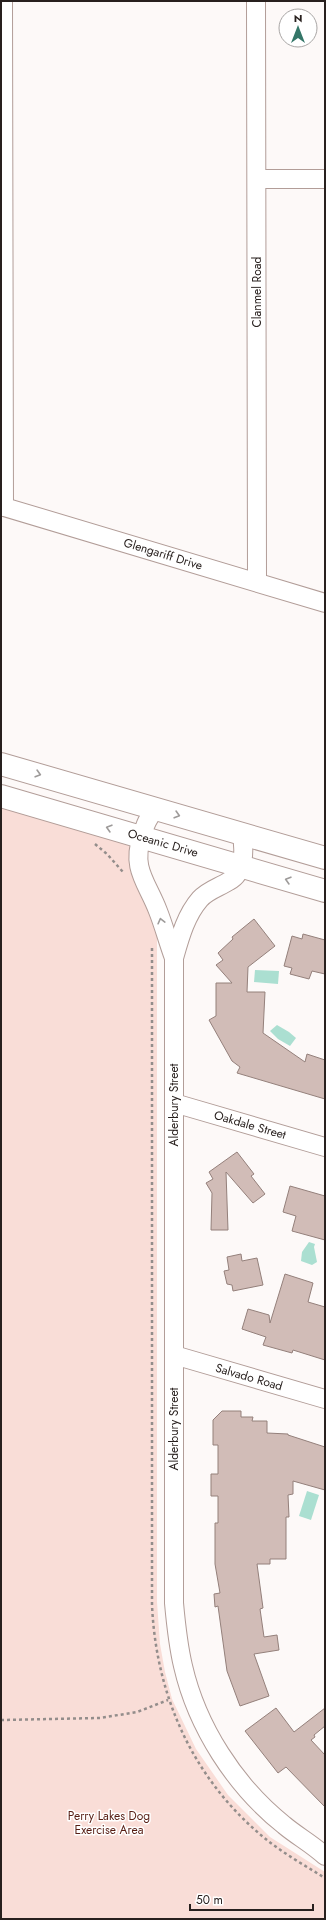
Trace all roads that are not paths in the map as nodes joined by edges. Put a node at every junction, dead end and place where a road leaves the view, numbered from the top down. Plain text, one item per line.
1 (3, 1) edge
2 (256, 1) edge
3 (257, 179) junction
4 (325, 179) edge
5 (3, 507) edge
6 (257, 582) junction
7 (325, 603) edge
8 (1, 764) edge
9 (1, 796) edge
10 (156, 809) junction
11 (241, 833) junction
12 (141, 837) junction
13 (325, 858) edge
14 (240, 866) junction
15 (325, 891) edge
16 (174, 958) junction
17 (174, 1103) junction
18 (325, 1147) edge
19 (174, 1355) junction
20 (325, 1399) edge
21 (322, 1852) edge

1 - 5 street
2 - 3 street, Clanmel Road
3 - 4 street
3 - 6 street, Clanmel Road
5 - 6 street, Glengariff Drive
6 - 7 street, Glengariff Drive
8 -> 10 main road
12 -> 9 main road, Oceanic Drive
10 -> 11 main road
10 - 12 street, Alderbury Street
11 - 13 main road
11 - 14 street, Alderbury Street
12 - 14 main road, Oceanic Drive
16 -> 12 street, Alderbury Street
15 -> 14 main road, Oceanic Drive
14 - 16 street, Alderbury Street
16 - 17 street, Alderbury Street
17 - 18 street, Oakdale Street
17 - 19 street, Alderbury Street
19 - 20 street, Salvado Road
19 - 21 street, Alderbury Street

